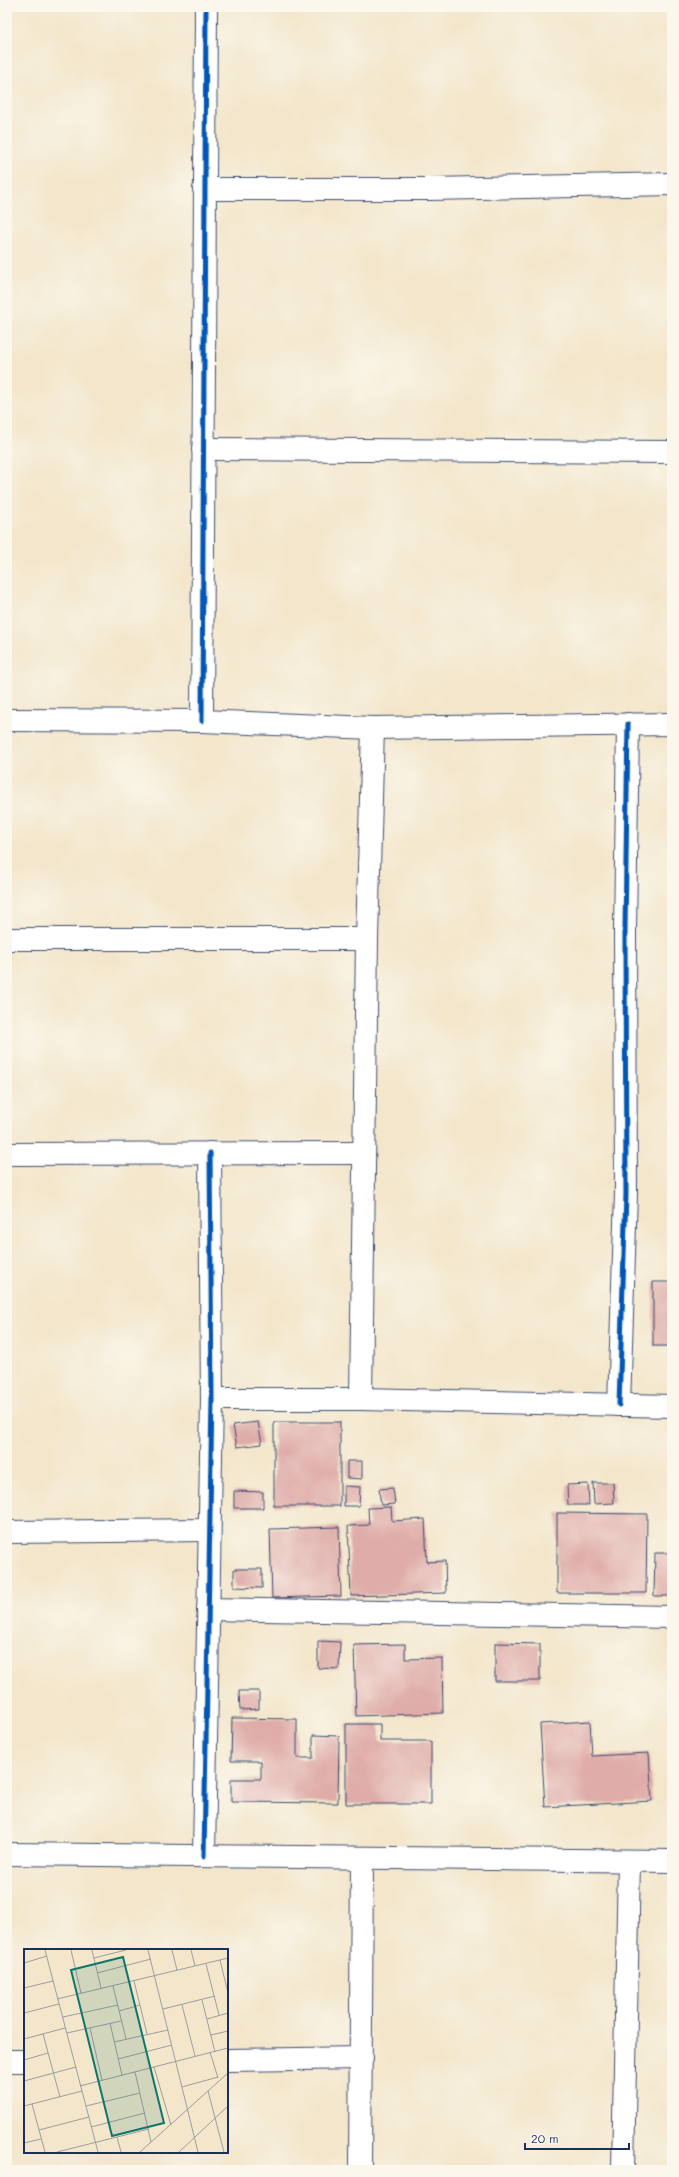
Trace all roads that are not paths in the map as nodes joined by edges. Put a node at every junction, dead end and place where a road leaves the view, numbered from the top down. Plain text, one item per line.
1 (206, 7) edge
2 (672, 184) edge
3 (204, 189) junction
4 (203, 449) junction
5 (672, 452) edge
6 (7, 720) edge
7 (202, 721) junction
8 (628, 724) junction
9 (672, 724) edge
10 (373, 728) junction
11 (7, 938) edge
12 (367, 939) junction
13 (210, 1153) junction
14 (7, 1154) edge
15 (364, 1154) junction
16 (212, 1399) junction
17 (361, 1399) junction
18 (619, 1405) junction
19 (672, 1406) edge
20 (209, 1530) junction
21 (7, 1532) edge
22 (208, 1609) junction
23 (672, 1617) edge
24 (7, 1854) edge
25 (204, 1856) junction
26 (362, 1858) junction
27 (629, 1861) junction
28 (672, 1861) edge
29 (362, 2058) junction
30 (228, 2060) edge
31 (7, 2061) edge
32 (24, 2061) edge
33 (360, 2170) edge
34 (623, 2170) edge

1 - 3 street
2 - 3 street
3 - 4 street
4 - 5 street
4 - 7 street
6 - 7 street
7 - 10 street
8 - 9 street
8 - 10 street
8 - 18 street
10 - 12 street
11 - 12 street
12 - 15 street
13 - 14 street
13 - 15 street
13 - 16 street
15 - 17 street
16 - 17 street
16 - 20 street
17 - 18 street
18 - 19 street
20 - 21 street
20 - 22 street
22 - 23 street
22 - 25 street
24 - 25 street
25 - 26 street
26 - 27 street
26 - 29 street
27 - 28 street
27 - 34 street
29 - 30 street
29 - 33 street
31 - 32 street

